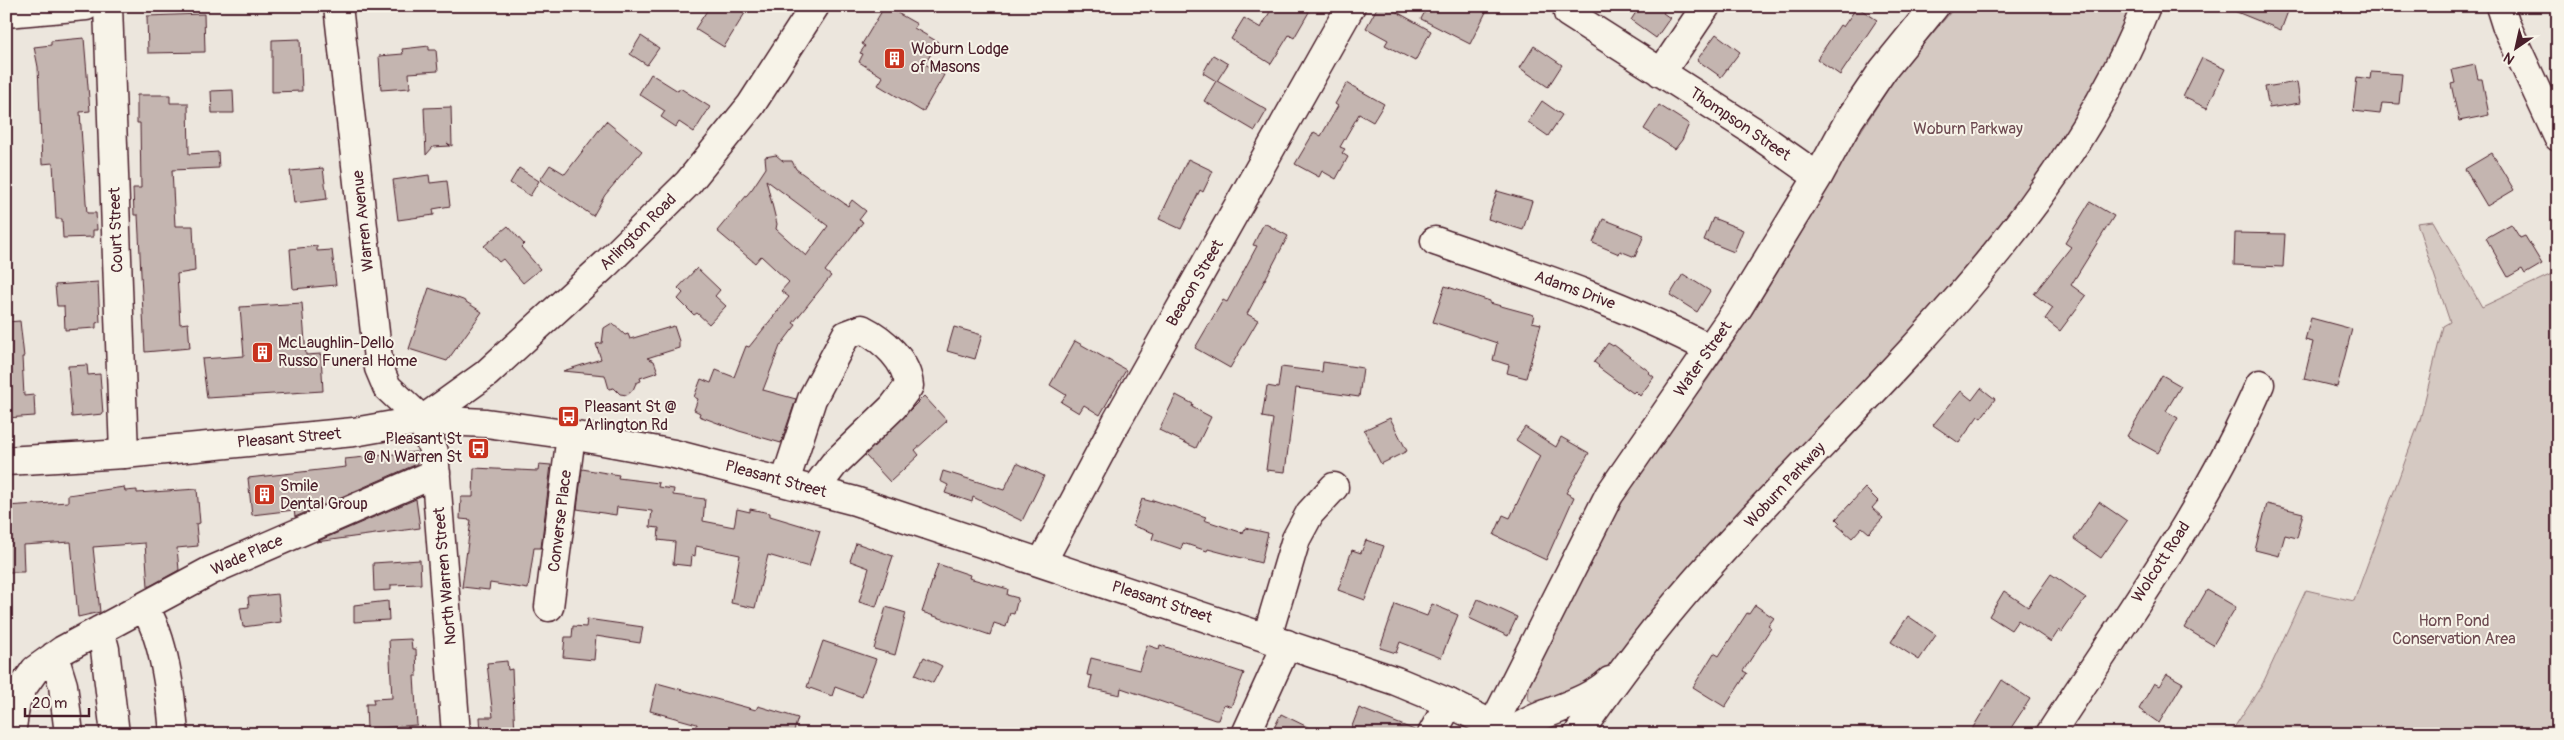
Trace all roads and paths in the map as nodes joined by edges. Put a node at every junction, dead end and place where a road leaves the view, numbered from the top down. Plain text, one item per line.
1 (86, 6) edge
2 (108, 6) edge
3 (338, 6) edge
4 (815, 6) edge
5 (1351, 6) edge
6 (1706, 6) edge
7 (1935, 6) edge
8 (2146, 6) edge
9 (2500, 6) edge
10 (6, 13) edge
11 (1568, 13) dead end
12 (1661, 73) junction
13 (2558, 137) edge
14 (1818, 177) junction
15 (1435, 241) dead end
16 (1710, 349) junction
17 (2260, 384) dead end
18 (422, 420) junction
19 (571, 435) junction
20 (124, 454) junction
21 (6, 461) edge
22 (436, 473) junction
23 (785, 482) junction
24 (1334, 487) dead end
25 (815, 489) junction
26 (1042, 562) junction
27 (144, 607) junction
28 (549, 607) dead end
29 (100, 630) junction
30 (1277, 640) junction
31 (59, 653) junction
32 (1624, 668) junction
33 (1449, 703) junction
34 (1505, 731) edge
35 (13, 733) edge
36 (68, 734) edge
37 (115, 734) edge
38 (174, 734) edge
39 (456, 734) edge
40 (1246, 734) edge
41 (1432, 734) edge
42 (1578, 734) edge
43 (2050, 734) edge

1 - 10 street
2 - 20 street, Court Street
3 - 18 street, Warren Avenue
4 - 18 street, Arlington Road
5 - 26 street, Beacon Street
6 - 12 street
7 - 14 street, Water Street
8 - 32 street, Woburn Parkway
9 - 13 street
11 - 12 street, Thompson Street
12 - 14 street, Thompson Street
14 - 16 street, Water Street
15 - 16 street, Adams Drive
16 - 34 street, Water Street
17 - 43 street, Wolcott Road
18 - 19 street, Pleasant Street
18 - 20 street, Pleasant Street
18 - 22 street, North Warren Street
19 - 23 street, Pleasant Street
19 - 28 street, Converse Place
20 - 21 street, Pleasant Street
22 - 27 street, Wade Place
22 - 39 street, North Warren Street
23 - 25 street, Pleasant Street
23 - 25 street
24 - 30 street
25 - 26 street, Pleasant Street
26 - 30 street, Pleasant Street
27 - 29 street, Wade Place
27 - 38 street
29 - 31 street, Wade Place
29 - 37 street
30 - 33 street, Pleasant Street
30 - 40 street
31 - 35 street, Wade Place
31 - 36 street
32 - 34 street, Woburn Parkway
32 - 42 street, Woburn Parkway
33 - 34 street, Pleasant Street
33 - 41 street

